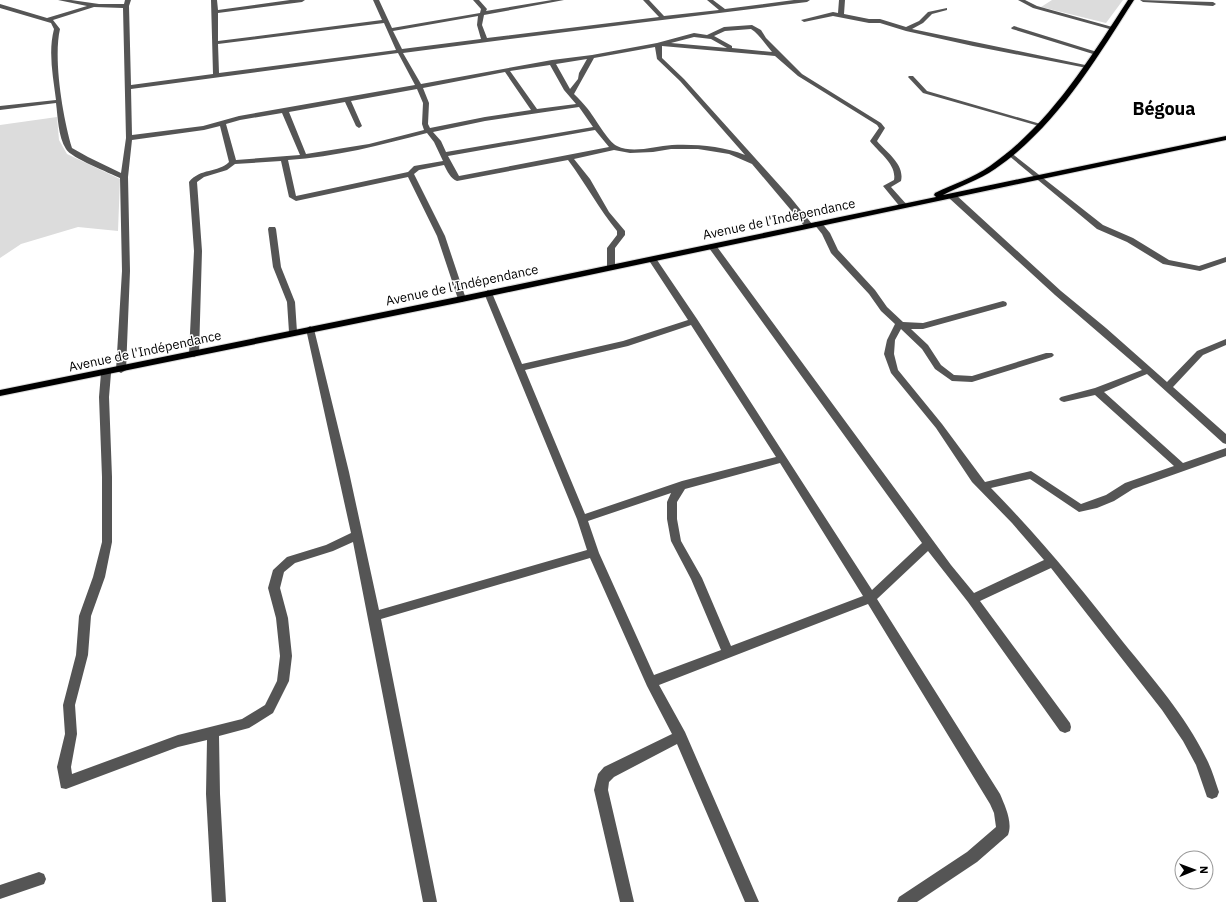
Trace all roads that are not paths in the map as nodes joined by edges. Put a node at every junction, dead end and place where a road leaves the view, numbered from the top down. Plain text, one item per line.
1 (61, 0) edge
2 (214, 0) edge
3 (302, 0) edge
4 (383, 0) edge
5 (476, 0) edge
6 (561, 0) edge
7 (646, 0) edge
8 (710, 0) edge
9 (807, 0) edge
10 (842, 0) edge
11 (1021, 0) edge
12 (1131, 0) edge
13 (1143, 0) edge
14 (376, 1) edge
15 (127, 3) edge
16 (1213, 4) dead end
17 (0, 6) edge
18 (94, 6) junction
19 (945, 9) dead end
20 (11, 10) junction
21 (724, 11) junction
22 (215, 12) junction
23 (482, 13) junction
24 (0, 14) edge
25 (841, 15) junction
26 (662, 17) junction
27 (48, 20) junction
28 (804, 20) dead end
29 (386, 21) junction
30 (1014, 28) dead end
31 (1113, 28) junction
32 (906, 29) junction
33 (390, 30) junction
34 (709, 36) junction
35 (484, 41) junction
36 (214, 43) junction
37 (673, 43) junction
38 (660, 44) junction
39 (736, 50) junction
40 (401, 52) junction
41 (1096, 53) junction
42 (777, 54) junction
43 (592, 57) junction
44 (552, 62) junction
45 (1087, 66) junction
46 (506, 70) junction
47 (216, 76) junction
48 (911, 76) dead end
49 (128, 87) junction
50 (418, 87) junction
51 (572, 93) junction
52 (347, 100) junction
53 (60, 101) junction
54 (580, 105) junction
55 (0, 108) edge
56 (285, 111) junction
57 (535, 111) junction
58 (222, 122) junction
59 (1041, 125) junction
60 (359, 126) dead end
61 (597, 128) junction
62 (428, 131) junction
63 (129, 138) junction
64 (1226, 138) edge
65 (614, 148) junction
66 (1010, 154) junction
67 (304, 157) junction
68 (445, 158) junction
69 (570, 158) junction
70 (284, 159) junction
71 (233, 162) junction
72 (754, 162) junction
73 (410, 174) junction
74 (1038, 177) junction
75 (124, 178) junction
76 (952, 196) junction
77 (929, 200) junction
78 (904, 206) junction
79 (814, 225) junction
80 (272, 229) dead end
81 (712, 246) junction
82 (652, 259) junction
83 (1226, 259) edge
84 (611, 267) junction
85 (488, 293) junction
86 (462, 299) junction
87 (1003, 304) dead end
88 (694, 321) junction
89 (901, 324) junction
90 (310, 329) junction
91 (293, 332) junction
92 (1226, 342) edge
93 (194, 354) junction
94 (1049, 355) dead end
95 (520, 368) junction
96 (121, 370) junction
97 (1147, 370) junction
98 (106, 373) junction
99 (1167, 387) junction
100 (1097, 390) junction
101 (0, 393) edge
102 (1064, 399) dead end
103 (1226, 440) edge
104 (1226, 452) edge
105 (783, 459) junction
106 (1182, 468) junction
107 (682, 485) junction
108 (983, 486) junction
109 (582, 519) junction
110 (357, 535) junction
111 (929, 543) junction
112 (593, 553) junction
113 (1052, 562) junction
114 (871, 598) junction
115 (972, 599) junction
116 (374, 616) junction
117 (728, 652) junction
118 (651, 682) junction
119 (1065, 727) dead end
120 (213, 732) junction
121 (680, 736) junction
122 (1212, 792) dead end
123 (39, 879) dead end
124 (0, 892) edge
125 (219, 902) edge
126 (430, 902) edge
127 (627, 902) edge
128 (752, 902) edge
129 (904, 902) edge

1 - 18 street
2 - 22 street
3 - 22 street
4 - 14 street
5 - 23 street
6 - 23 street
7 - 26 street
8 - 21 street
9 - 21 street
10 - 25 street
11 - 31 street
12 - 31 main road
13 - 16 street
14 - 29 street
15 - 18 street
15 - 49 street
17 - 20 street
18 - 27 street
19 - 32 street
20 - 24 street
20 - 27 street
21 - 26 street
22 - 36 street
23 - 33 street
23 - 35 street
25 - 28 street
25 - 32 street
26 - 35 street
27 - 53 street
29 - 33 street
29 - 36 street
30 - 41 street
31 - 41 main road
32 - 45 street
33 - 40 street
34 - 37 street
34 - 39 street
34 - 42 street
35 - 40 street
36 - 47 street
37 - 38 street
37 - 39 street
38 - 43 street
38 - 72 street
39 - 42 street
40 - 47 street
40 - 50 street
41 - 45 main road
42 - 78 street
43 - 44 street
43 - 51 street
44 - 46 street
44 - 51 street
45 - 59 main road
46 - 50 street
46 - 57 street
47 - 49 street
48 - 59 street
49 - 63 street
50 - 52 street
50 - 62 street
51 - 54 street
52 - 56 street
52 - 60 street
53 - 55 street
53 - 75 street
54 - 57 street
54 - 61 street
56 - 58 street
56 - 67 street
57 - 62 street
58 - 63 street
58 - 71 street
59 - 66 main road
61 - 65 street
61 - 68 street
62 - 67 street
62 - 68 street
63 - 75 street
64 - 74 main road
65 - 69 street
65 - 72 street
66 - 74 street
66 - 77 main road
67 - 70 street
68 - 69 street
68 - 73 street
69 - 84 street
70 - 71 street
70 - 73 street
71 - 93 street
72 - 79 street
73 - 86 street
74 - 76 main road
74 - 83 street
75 - 96 street
76 - 77 main road
76 - 97 street
77 - 78 main road, Avenue de l'Indépendance
78 - 79 main road, Avenue de l'Indépendance
79 - 81 main road, Avenue de l'Indépendance
79 - 89 street
80 - 91 street
81 - 82 main road, Avenue de l'Indépendance
81 - 111 street
82 - 84 main road, Avenue de l'Indépendance
82 - 88 street
84 - 85 main road, Avenue de l'Indépendance
85 - 86 main road, Avenue de l'Indépendance
85 - 95 street
86 - 90 main road, Avenue de l'Indépendance
87 - 89 street
88 - 95 street
88 - 105 street
89 - 94 street
89 - 108 street
90 - 91 main road, Avenue de l'Indépendance
90 - 110 street
91 - 93 main road, Avenue de l'Indépendance
92 - 99 street
93 - 96 main road, Avenue de l'Indépendance
95 - 109 street
96 - 98 main road, Avenue de l'Indépendance
97 - 99 street
97 - 100 street
98 - 101 main road, Avenue de l'Indépendance
98 - 120 street
99 - 103 street
100 - 102 street
100 - 106 street
104 - 106 street
105 - 107 street
105 - 114 street
106 - 108 street
107 - 109 street
107 - 117 street
108 - 113 street
109 - 112 street
110 - 116 street
110 - 120 street
111 - 114 street
111 - 115 street
112 - 116 street
112 - 118 street
113 - 115 street
113 - 122 street
114 - 117 street
114 - 129 street
115 - 119 street
116 - 126 street
117 - 118 street
118 - 121 street
120 - 125 street
121 - 127 street
121 - 128 street
123 - 124 street

